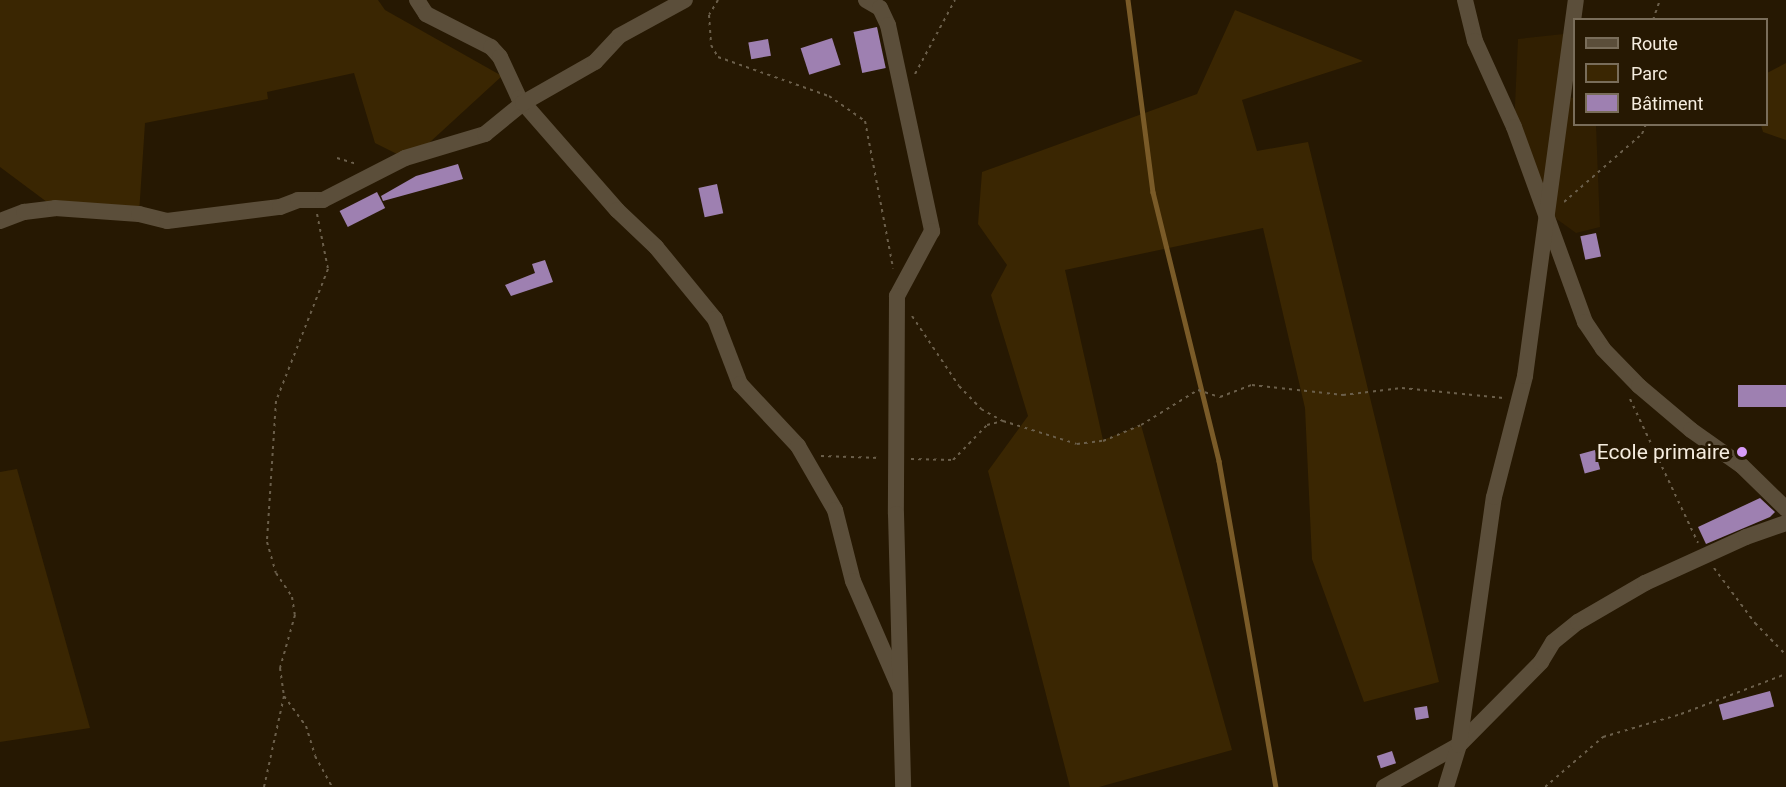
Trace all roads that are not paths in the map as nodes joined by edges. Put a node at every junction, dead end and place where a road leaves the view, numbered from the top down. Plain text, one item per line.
1 (417, 0) edge
2 (685, 0) edge
3 (866, 0) edge
4 (1465, 0) edge
5 (1576, 0) edge
6 (1574, 18) edge
7 (1573, 22) edge
8 (523, 103) junction
9 (1547, 212) junction
10 (0, 220) edge
11 (1786, 510) edge
12 (1786, 523) edge
13 (900, 689) junction
14 (1459, 745) junction
15 (903, 787) edge
16 (1384, 787) edge
17 (1446, 787) edge

1 - 8 street
2 - 8 street
3 - 13 street
4 - 9 street
5 - 6 street
7 - 9 street
8 - 10 street
8 - 13 street
9 - 11 street
9 - 14 street
12 - 14 street
13 - 15 street
14 - 16 street
14 - 17 street

